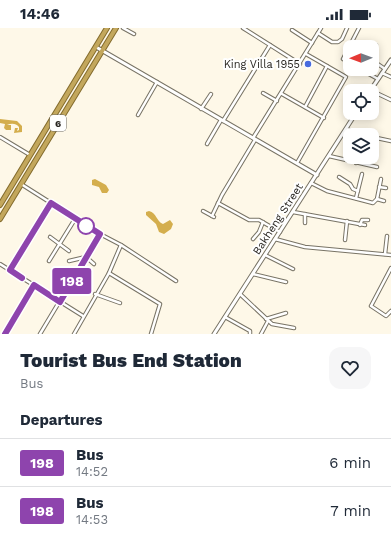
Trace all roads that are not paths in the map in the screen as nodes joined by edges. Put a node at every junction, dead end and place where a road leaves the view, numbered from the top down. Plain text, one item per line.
1 (108, 28) edge
2 (116, 28) edge
3 (123, 28) edge
4 (243, 28) edge
5 (321, 28) edge
6 (346, 28) edge
7 (359, 28) edge
8 (292, 30) dead end
9 (318, 33) junction
10 (134, 34) dead end
11 (353, 40) edge
12 (312, 43) junction
13 (270, 45) junction
14 (96, 47) junction
15 (102, 50) junction
16 (306, 54) junction
17 (391, 60) edge
18 (300, 64) junction
19 (379, 65) edge
20 (327, 66) junction
21 (384, 69) junction
22 (382, 74) junction
23 (373, 76) edge
24 (391, 77) edge
25 (378, 79) junction
26 (157, 82) junction
27 (375, 84) edge
28 (263, 93) dead end
29 (211, 94) dead end
30 (282, 94) junction
31 (379, 95) edge
32 (391, 100) edge
33 (277, 102) junction
34 (305, 107) junction
35 (201, 108) junction
36 (138, 115) dead end
37 (324, 118) junction
38 (222, 121) junction
39 (343, 134) edge
40 (0, 137) edge
41 (379, 138) edge
42 (254, 140) junction
43 (391, 141) edge
44 (207, 144) dead end
45 (30, 155) junction
46 (329, 156) junction
47 (343, 160) edge
48 (296, 164) junction
49 (361, 164) edge
50 (377, 167) dead end
51 (362, 174) dead end
52 (317, 175) junction
53 (339, 177) dead end
54 (381, 179) dead end
55 (311, 183) junction
56 (21, 184) junction
57 (379, 187) junction
58 (386, 188) dead end
59 (358, 191) junction
60 (356, 198) junction
61 (377, 199) junction
62 (384, 201) dead end
63 (51, 203) junction
64 (218, 203) junction
65 (0, 205) edge
66 (204, 211) dead end
67 (293, 212) junction
68 (305, 214) junction
69 (0, 219) edge
70 (75, 219) junction
71 (368, 220) dead end
72 (347, 221) junction
73 (263, 222) junction
74 (305, 223) dead end
75 (360, 225) junction
76 (365, 225) dead end
77 (280, 232) junction
78 (100, 234) junction
79 (387, 236) dead end
80 (50, 237) dead end
81 (253, 239) dead end
82 (275, 240) junction
83 (345, 240) dead end
84 (60, 244) junction
85 (121, 245) junction
86 (69, 251) dead end
87 (385, 254) junction
88 (265, 255) junction
89 (391, 255) edge
90 (86, 257) junction
91 (49, 261) dead end
92 (69, 261) dead end
93 (0, 264) edge
94 (94, 264) dead end
95 (391, 268) edge
96 (293, 269) dead end
97 (10, 270) junction
98 (109, 272) junction
99 (253, 274) junction
100 (176, 281) dead end
101 (286, 282) dead end
102 (34, 285) junction
103 (95, 294) junction
104 (240, 294) junction
105 (60, 302) junction
106 (120, 303) dead end
107 (391, 311) edge
108 (286, 313) dead end
109 (83, 316) junction
110 (225, 317) junction
111 (267, 320) junction
112 (294, 328) dead end
113 (5, 334) edge
114 (40, 334) edge
115 (74, 334) edge
116 (151, 334) edge
117 (215, 334) edge
118 (250, 334) edge
119 (261, 334) edge

1 - 14 highway, 6
2 - 15 highway, 6
3 - 10 street
4 - 13 street
5 - 9 street
6 - 9 street
7 - 11 street
8 - 12 street
9 - 12 street
12 - 16 street
13 - 18 street
13 - 38 street
14 - 15 street
14 - 45 highway, 6
15 - 26 street
15 - 56 highway, 6
16 - 18 street
16 - 20 street
17 - 21 street
18 - 30 street
19 - 21 street
20 - 34 street
20 - 37 street
21 - 22 street
22 - 24 street
22 - 25 street
23 - 25 street
25 - 27 street
26 - 35 street
26 - 36 street
28 - 33 street
29 - 35 street
30 - 33 street
30 - 34 street
31 - 32 street
33 - 42 street
34 - 37 street
35 - 38 street
37 - 48 street
38 - 42 street
38 - 44 street
39 - 46 street, Bakheng Street
40 - 45 street
41 - 43 street
42 - 48 street
42 - 64 street
45 - 65 highway, 6
46 - 47 street
46 - 52 street, Bakheng Street
48 - 52 street
49 - 50 street
51 - 59 street
52 - 55 street, Bakheng Street
53 - 59 street
54 - 57 street
55 - 60 street
55 - 67 street, Bakheng Street
56 - 63 street
56 - 69 highway, 6
57 - 58 street
57 - 61 street
59 - 60 street
60 - 61 street
61 - 62 street
63 - 70 street
63 - 97 street
64 - 66 street
64 - 73 street
67 - 68 street
67 - 77 street, Bakheng Street
68 - 72 street
68 - 74 street
70 - 78 street
70 - 84 street
71 - 75 street
72 - 75 street
72 - 83 street
73 - 77 street
73 - 81 street
75 - 76 street
77 - 82 street, Bakheng Street
78 - 85 street
78 - 90 street
79 - 87 street
80 - 84 street
82 - 87 street
82 - 88 street, Bakheng Street
84 - 86 street
84 - 91 street
85 - 98 street
85 - 100 street
87 - 89 street
88 - 96 street
88 - 99 street, Bakheng Street
90 - 92 street
90 - 94 street
90 - 105 street
93 - 97 street
95 - 107 street
97 - 102 street
98 - 103 street
98 - 116 street
99 - 101 street
99 - 104 street, Bakheng Street
102 - 105 street
102 - 113 street
103 - 106 street
103 - 109 street
104 - 110 street, Bakheng Street
104 - 111 street
105 - 109 street
105 - 114 street
108 - 111 street
109 - 115 street
110 - 117 street, Bakheng Street
110 - 118 street
111 - 112 street
111 - 119 street

